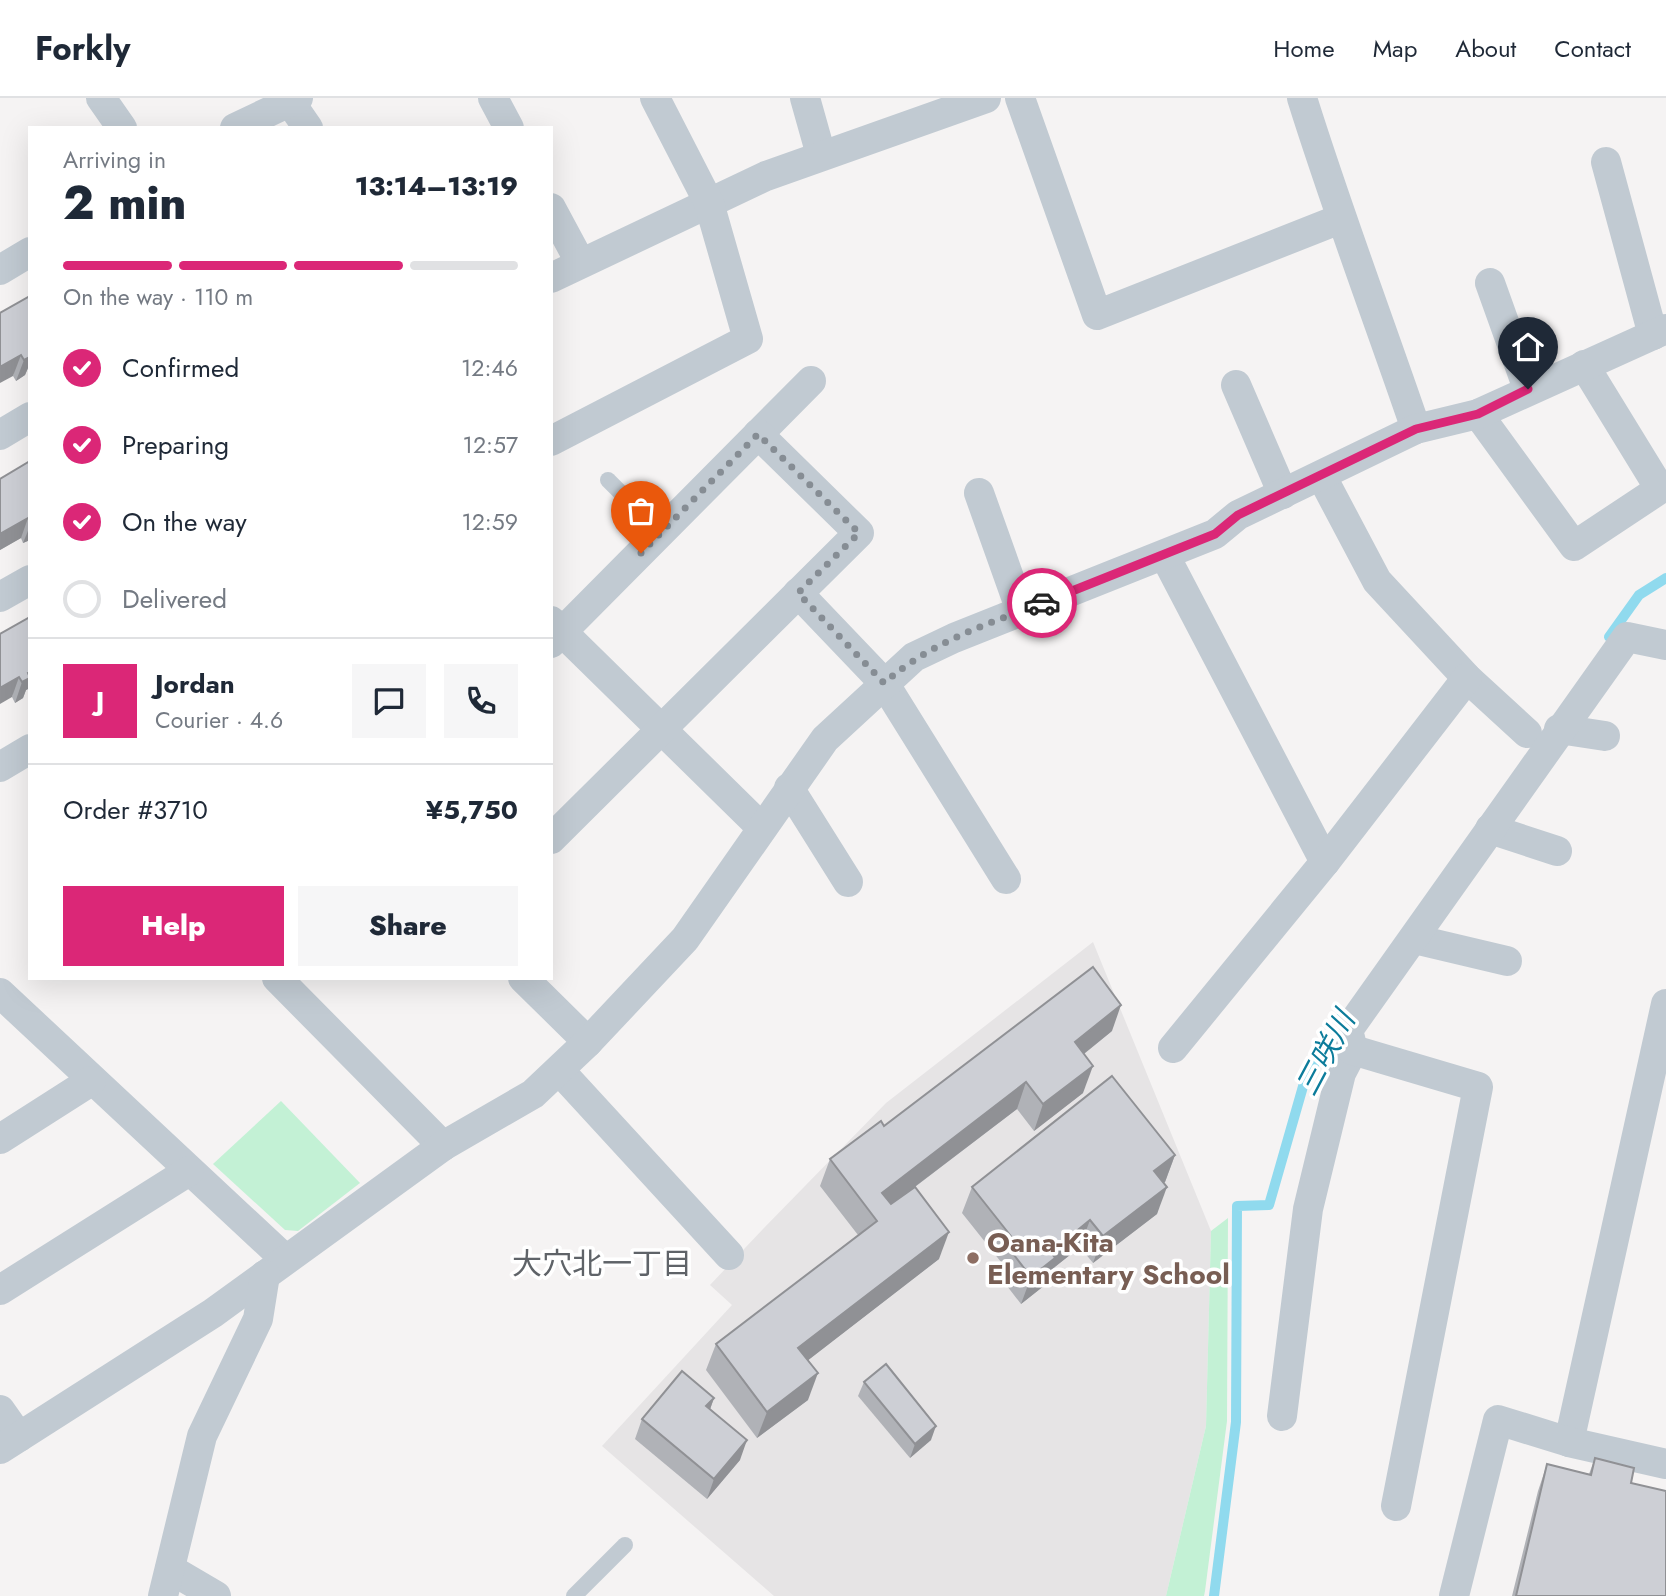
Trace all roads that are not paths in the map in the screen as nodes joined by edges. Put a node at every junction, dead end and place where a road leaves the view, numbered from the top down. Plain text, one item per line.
1 (101, 98) edge
2 (493, 98) edge
3 (655, 98) edge
4 (805, 98) edge
5 (1020, 98) edge
6 (1301, 98) edge
7 (294, 100) edge
8 (974, 100) edge
9 (121, 126) edge
10 (239, 126) edge
11 (307, 126) edge
12 (508, 126) edge
13 (821, 155) junction
14 (1606, 162) dead end
15 (709, 203) junction
16 (553, 212) edge
17 (1340, 219) junction
18 (28, 253) edge
19 (580, 262) junction
20 (0, 270) edge
21 (553, 277) edge
22 (1490, 283) dead end
23 (1660, 332) edge
24 (1584, 365) junction
25 (811, 381) dead end
26 (1236, 385) dead end
27 (1528, 389) junction
28 (1478, 414) junction
29 (28, 418) edge
30 (1416, 429) junction
31 (758, 434) junction
32 (0, 435) edge
33 (553, 440) edge
34 (1322, 477) junction
35 (608, 480) dead end
36 (979, 493) dead end
37 (1283, 494) junction
38 (661, 533) junction
39 (1165, 556) junction
40 (28, 581) edge
41 (798, 593) junction
42 (0, 597) edge
43 (1021, 611) junction
44 (555, 632) edge
45 (1666, 645) edge
46 (1467, 678) junction
47 (884, 683) junction
48 (662, 729) junction
49 (1605, 736) dead end
50 (1542, 738) junction
51 (28, 750) edge
52 (0, 766) edge
53 (789, 788) junction
54 (761, 827) junction
55 (1490, 829) junction
56 (553, 837) edge
57 (1557, 851) dead end
58 (1325, 862) junction
59 (1006, 879) dead end
60 (848, 883) dead end
61 (1413, 939) junction
62 (1507, 961) dead end
63 (279, 980) edge
64 (525, 980) edge
65 (0, 993) edge
66 (1666, 1004) edge
67 (588, 1042) junction
68 (1173, 1048) dead end
69 (1353, 1050) junction
70 (559, 1070) junction
71 (91, 1081) junction
72 (0, 1139) edge
73 (443, 1146) junction
74 (189, 1171) junction
75 (729, 1255) dead end
76 (275, 1267) junction
77 (0, 1290) edge
78 (0, 1410) edge
79 (1282, 1416) dead end
80 (1569, 1442) junction
81 (10, 1443) edge
82 (1666, 1464) edge
83 (1396, 1506) dead end
84 (625, 1545) dead end
85 (167, 1583) edge
86 (216, 1596) edge
87 (574, 1596) edge
88 (1454, 1596) edge

1 - 9 street
2 - 12 street
3 - 15 street
4 - 13 street
5 - 17 street
6 - 17 street
7 - 10 street
7 - 11 street
8 - 13 street
13 - 15 street
14 - 23 street
15 - 19 street
15 - 33 street
16 - 19 street
17 - 30 street
18 - 20 street
19 - 21 street
22 - 27 street
23 - 24 street
24 - 27 street
24 - 28 street
25 - 31 street
26 - 37 street
27 - 28 street
28 - 30 street
29 - 32 street
30 - 34 street
31 - 38 street
31 - 41 street
34 - 37 street
34 - 46 street
35 - 38 lane
36 - 43 street
37 - 39 street
38 - 44 street
39 - 43 street
39 - 58 street
40 - 42 street
41 - 47 street
41 - 48 street
43 - 47 street
44 - 48 street
45 - 50 street
46 - 50 street
46 - 58 street
47 - 53 street
47 - 59 street
48 - 54 street
48 - 56 street
49 - 50 street
50 - 55 street
51 - 52 street
53 - 54 street
53 - 60 street
54 - 67 street
55 - 57 street
55 - 61 street
58 - 68 street
61 - 62 street
61 - 69 street
63 - 73 street
64 - 67 street
65 - 71 street
66 - 80 street
67 - 70 street
69 - 79 street
69 - 83 street
70 - 73 street
70 - 75 street
71 - 72 street
71 - 74 street
73 - 76 street
74 - 76 street
74 - 77 street
76 - 81 street
76 - 85 street
78 - 81 street
80 - 82 street
80 - 88 street
84 - 87 lane
85 - 86 street

